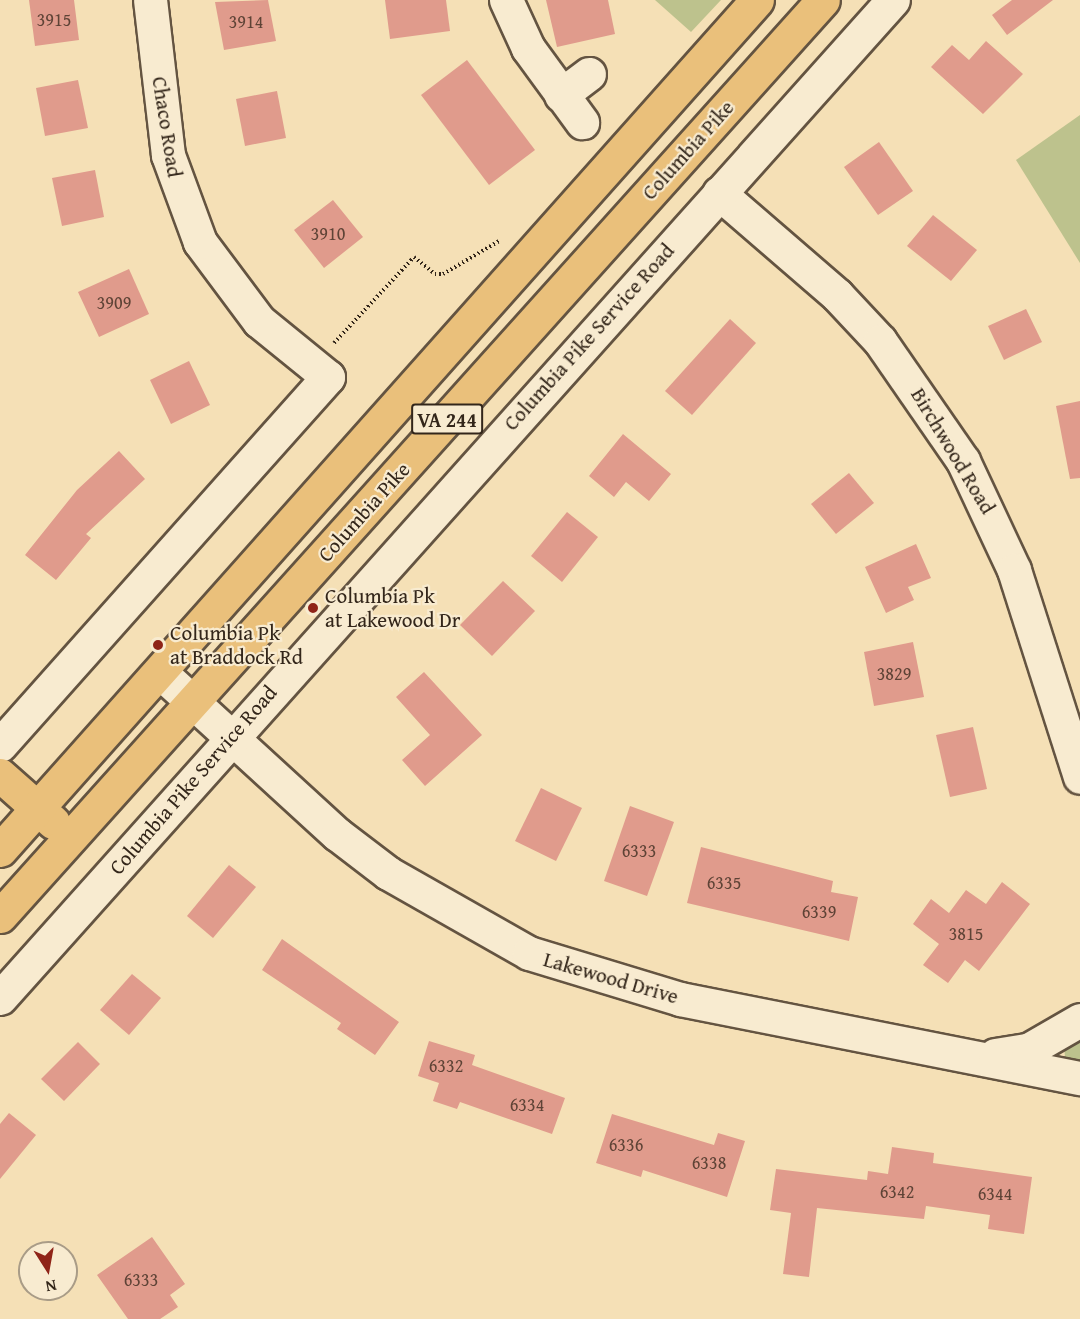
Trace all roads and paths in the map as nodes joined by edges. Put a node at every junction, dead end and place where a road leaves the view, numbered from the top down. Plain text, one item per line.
1 (150, 0) edge
2 (506, 0) edge
3 (757, 0) edge
4 (822, 0) edge
5 (892, 0) edge
6 (589, 75) dead end
7 (561, 95) junction
8 (582, 122) dead end
9 (719, 193) junction
10 (508, 233) dead end
11 (320, 372) junction
12 (160, 672) junction
13 (192, 702) junction
14 (231, 739) junction
15 (0, 745) edge
16 (0, 775) edge
17 (1080, 777) edge
18 (38, 808) junction
19 (70, 837) junction
20 (0, 850) edge
21 (0, 916) edge
22 (0, 998) edge
23 (1080, 1020) edge
24 (959, 1054) junction
25 (1080, 1078) edge

1 - 11 street, Chaco Road
2 - 7 street
3 - 12 main road, VA 244
4 - 13 main road, Columbia Pike / VA 244
5 - 9 street, Columbia Pike Service Road
6 - 7 street
7 - 8 street
9 - 14 street, Columbia Pike Service Road
9 - 17 street, Birchwood Road
10 - 11 path
11 - 15 street
12 - 13 street, Lakewood Drive
12 - 18 main road, VA 244
13 - 14 street, Lakewood Drive
13 - 19 main road, Columbia Pike / VA 244
14 - 22 street, Columbia Pike Service Road
14 - 24 street, Lakewood Drive
16 - 18 main road
18 - 19 main road
18 - 20 main road, VA 244
19 - 21 main road, Columbia Pike / VA 244
23 - 24 street
24 - 25 street, Lakewood Drive

